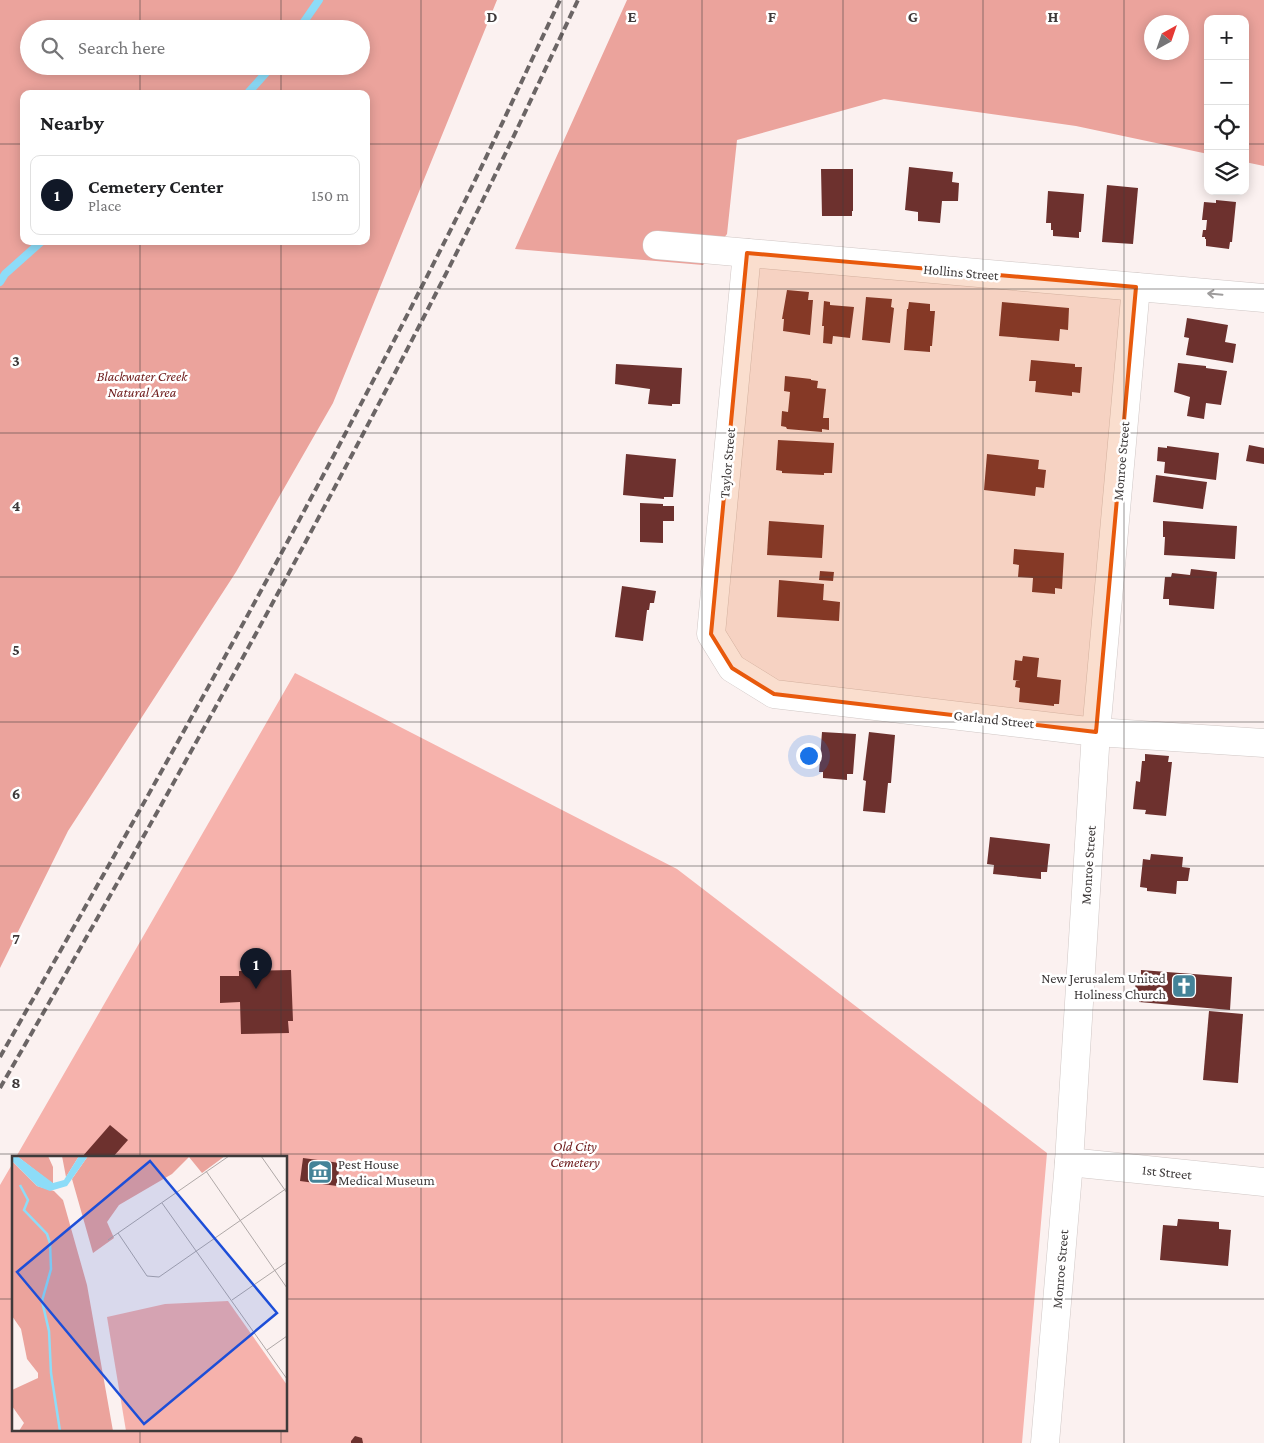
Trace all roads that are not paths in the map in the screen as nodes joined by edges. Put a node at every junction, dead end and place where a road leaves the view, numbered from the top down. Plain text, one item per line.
1 (657, 245) dead end
2 (747, 253) junction
3 (1136, 287) junction
4 (1264, 298) edge
5 (732, 668) joint
6 (1096, 732) junction
7 (1264, 743) edge
8 (1069, 1162) junction
9 (1264, 1182) edge
10 (1044, 1443) edge

1 - 2 street, Hollins Street
2 - 3 street, Hollins Street
2 - 5 street, Taylor Street
4 -> 3 street, Hollins Street
3 - 6 street, Monroe Street
5 - 6 street, Garland Street
6 - 7 street, Garland Street
6 - 8 street, Monroe Street
8 - 9 street, 1st Street
8 - 10 street, Monroe Street

